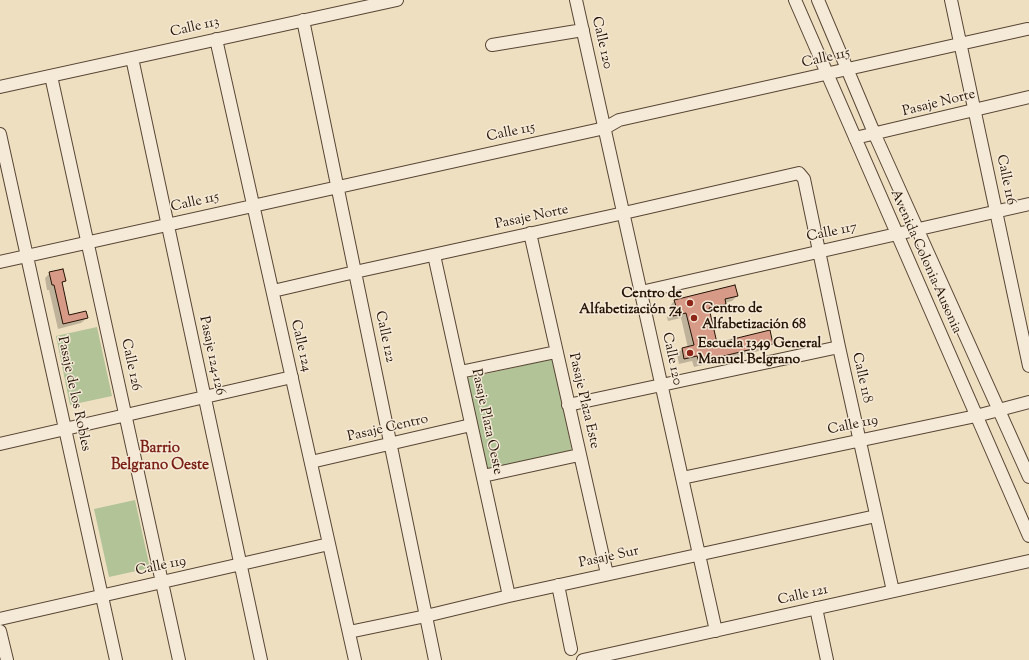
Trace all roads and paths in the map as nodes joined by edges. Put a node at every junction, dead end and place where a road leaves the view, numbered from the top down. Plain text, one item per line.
1 (397, 0) edge
2 (576, 0) edge
3 (795, 0) edge
4 (818, 0) edge
5 (952, 0) edge
6 (303, 20) junction
7 (1027, 29) dead end
8 (583, 30) junction
9 (216, 39) junction
10 (961, 44) junction
11 (492, 45) dead end
12 (132, 58) junction
13 (848, 69) junction
14 (827, 74) junction
15 (51, 76) junction
16 (0, 87) edge
17 (1029, 97) edge
18 (975, 110) junction
19 (605, 128) junction
20 (0, 134) edge
21 (875, 135) junction
22 (855, 138) junction
23 (799, 173) joint
24 (338, 187) junction
25 (1029, 204) edge
26 (254, 206) junction
27 (996, 212) junction
28 (624, 213) junction
29 (168, 225) junction
30 (918, 229) junction
31 (530, 233) junction
32 (896, 234) junction
33 (88, 243) junction
34 (818, 251) junction
35 (434, 255) junction
36 (27, 256) junction
37 (0, 262) edge
38 (355, 272) junction
39 (273, 291) junction
40 (641, 292) junction
41 (839, 347) junction
42 (556, 352) junction
43 (1029, 366) edge
44 (460, 372) junction
45 (292, 377) junction
46 (662, 385) junction
47 (204, 396) junction
48 (1029, 402) edge
49 (568, 405) junction
50 (999, 410) junction
51 (125, 415) junction
52 (976, 416) junction
53 (471, 425) junction
54 (65, 430) junction
55 (860, 440) junction
56 (0, 444) edge
57 (391, 444) junction
58 (579, 455) junction
59 (311, 462) junction
60 (482, 476) junction
61 (1029, 477) edge
62 (682, 478) junction
63 (876, 516) junction
64 (1029, 536) edge
65 (329, 544) junction
66 (699, 554) junction
67 (1029, 561) edge
68 (240, 564) junction
69 (607, 574) junction
70 (162, 582) junction
71 (558, 585) junction
72 (892, 591) junction
73 (102, 595) junction
74 (509, 596) junction
75 (816, 608) junction
76 (426, 616) junction
77 (0, 619) edge
78 (0, 631) edge
79 (716, 631) junction
80 (349, 632) junction
81 (570, 648) dead end
82 (6, 660) edge
83 (116, 660) edge
84 (179, 660) edge
85 (261, 660) edge
86 (355, 660) edge
87 (435, 660) edge
88 (583, 660) edge
89 (828, 660) edge

1 - 6 street, Calle 113
2 - 8 street, Calle 120
3 - 14 street, Avenida Colonia Ausonia
4 - 13 street, Avenida Colonia Ausonia
5 - 10 street, Calle 116
6 - 9 street, Calle 113
6 - 24 street, Calle 122
7 - 10 street, Calle 115
8 - 11 street
8 - 19 street, Calle 120
9 - 12 street, Calle 113
9 - 26 street, Calle 124
10 - 13 street, Calle 115
10 - 18 street, Calle 116
12 - 15 street, Calle 113
12 - 29 street, Pasaje 124-126
13 - 14 street, Calle 115
13 - 21 street, Avenida Colonia Ausonia
14 - 19 street, Calle 115
14 - 22 street, Avenida Colonia Ausonia
15 - 16 street, Calle 113
15 - 33 street, Calle 126
17 - 18 street, Pasaje Norte
18 - 21 street, Pasaje Norte
18 - 27 street, Calle 116
19 - 24 street, Calle 115
19 - 28 street, Calle 120
20 - 36 street, Pasaje de los Robles
21 - 22 street, Pasaje Norte
21 - 30 street, Avenida Colonia Ausonia
22 - 32 street, Avenida Colonia Ausonia
23 - 28 street, Pasaje Norte
23 - 34 street, Calle 118
24 - 26 street, Calle 115
24 - 38 street, Calle 122
25 - 27 street, Calle 117
26 - 29 street, Calle 115
26 - 39 street, Calle 124
27 - 30 street, Calle 117
27 - 43 street, Calle 116
28 - 31 street, Pasaje Norte
28 - 40 street, Calle 120
29 - 33 street, Calle 115
29 - 47 street, Pasaje 124-126
30 - 32 street, Calle 117
30 - 50 street, Avenida Colonia Ausonia
31 - 35 street, Pasaje Norte
31 - 42 street, Pasaje Plaza Este
32 - 34 street, Calle 117
32 - 52 street, Avenida Colonia Ausonia
33 - 36 street, Calle 115
33 - 51 street, Calle 126
34 - 40 street, Calle 117
34 - 41 street, Calle 118
35 - 38 street, Pasaje Norte
35 - 44 street, Pasaje Plaza Oeste
36 - 37 street, Calle 115
36 - 54 street, Pasaje de los Robles
38 - 39 street, Pasaje Norte
38 - 57 street, Calle 122
39 - 45 street, Calle 124
40 - 46 street, Calle 120
41 - 46 street
41 - 55 street, Calle 118
42 - 44 street
42 - 49 street, Pasaje Plaza Este
44 - 53 street, Pasaje Plaza Oeste
45 - 47 street
45 - 59 street, Calle 124
46 - 49 street
46 - 62 street, Calle 120
47 - 51 street
47 - 68 street, Pasaje 124-126
48 - 50 street, Calle 119
49 - 58 street, Pasaje Plaza Este
50 - 52 street, Calle 119
50 - 61 street, Avenida Colonia Ausonia
51 - 54 street
51 - 70 street, Calle 126
52 - 55 street, Calle 119
52 - 64 street, Avenida Colonia Ausonia
53 - 57 street, Pasaje Centro
53 - 60 street, Pasaje Plaza Oeste
54 - 56 street
54 - 73 street, Pasaje de los Robles
55 - 62 street, Calle 119
55 - 63 street, Calle 118
57 - 59 street, Pasaje Centro
57 - 76 street, Calle 122
58 - 60 street
58 - 69 street, Pasaje Plaza Este
59 - 65 street, Calle 124
60 - 74 street, Pasaje Plaza Oeste
62 - 66 street, Calle 120
63 - 66 street, Pasaje Sur
63 - 72 street, Calle 118
65 - 68 street, Calle 119
65 - 80 street, Calle 124
66 - 69 street, Pasaje Sur
66 - 79 street, Calle 120
67 - 72 street, Calle 121
68 - 70 street, Calle 119
68 - 85 street, Pasaje 124-126
69 - 71 street, Pasaje Sur
70 - 73 street, Calle 119
70 - 84 street, Calle 126
71 - 74 street, Pasaje Sur
71 - 81 street
72 - 75 street, Calle 121
73 - 77 street, Calle 119
73 - 83 street, Pasaje de los Robles
74 - 76 street, Pasaje Sur
75 - 79 street, Calle 121
75 - 89 street
76 - 80 street, Pasaje Sur
76 - 87 street, Calle 122
78 - 82 street
79 - 88 street, Calle 121
80 - 86 street, Calle 124

